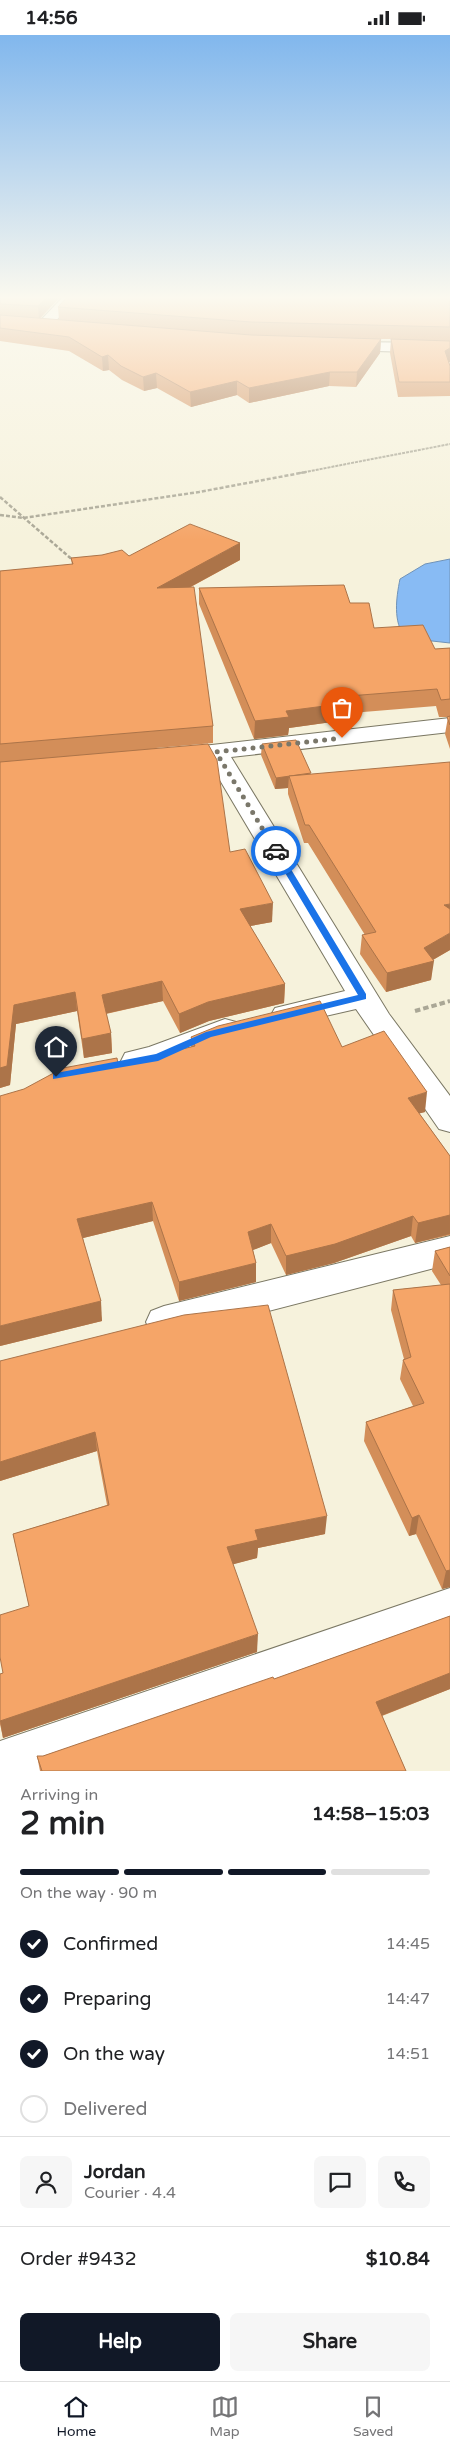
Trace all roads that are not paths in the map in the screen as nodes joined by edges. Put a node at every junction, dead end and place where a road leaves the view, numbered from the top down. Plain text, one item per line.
1 (450, 725) edge
2 (216, 752) junction
3 (157, 757) edge
4 (363, 997) junction
5 (112, 1066) edge
6 (450, 1120) edge
7 (450, 1250) edge
8 (134, 1330) edge
9 (450, 1609) edge
10 (0, 1764) edge

1 - 2 street
2 - 3 street
2 - 4 street
4 - 5 street
4 - 6 street
7 - 8 street
9 - 10 street

